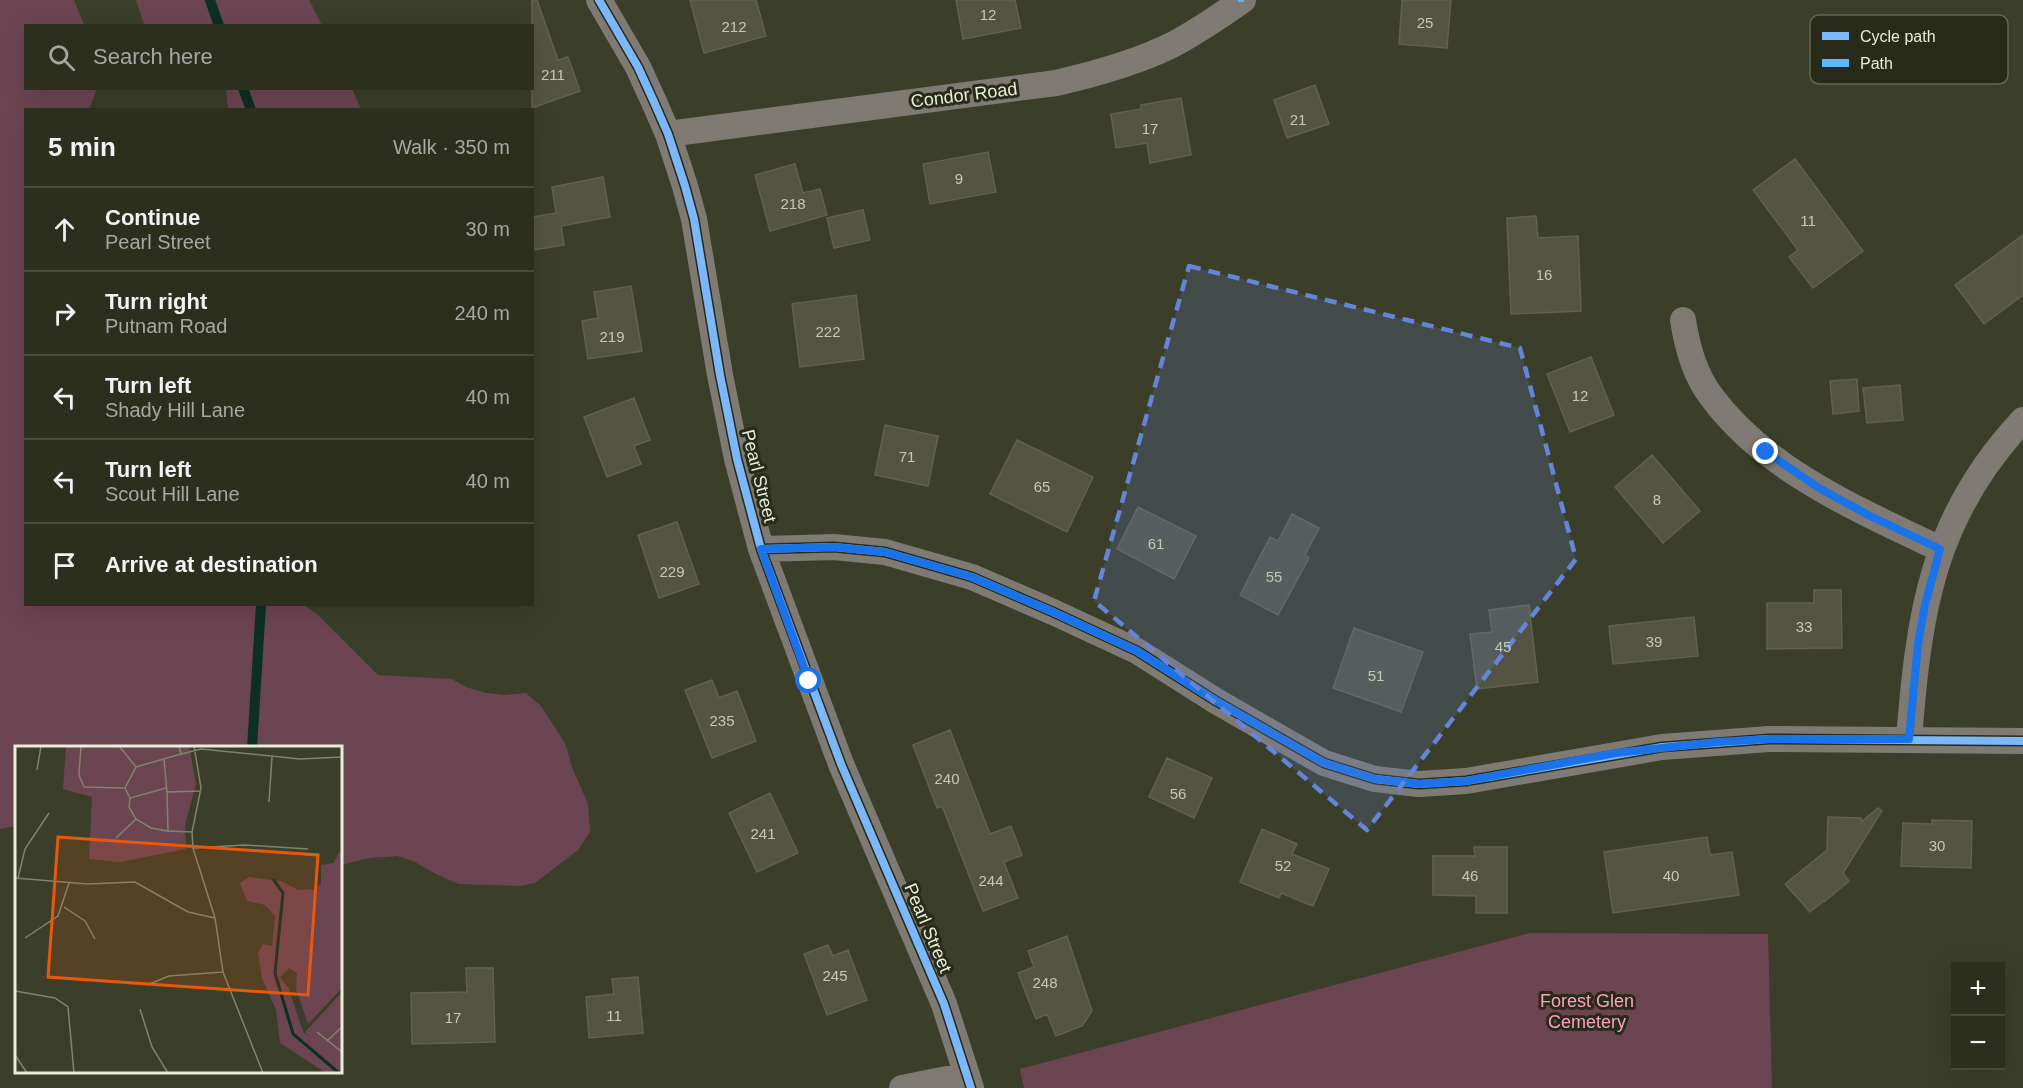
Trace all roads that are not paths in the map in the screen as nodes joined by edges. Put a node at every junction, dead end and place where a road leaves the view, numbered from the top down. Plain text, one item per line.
1 (599, 0) edge
2 (1244, 0) edge
3 (668, 134) junction
4 (1683, 320) dead end
5 (2023, 420) edge
6 (761, 549) junction
7 (1940, 549) junction
8 (1909, 739) junction
9 (2023, 741) edge
10 (969, 1081) edge
11 (902, 1088) edge

1 - 3 street, Pearl Street
2 - 3 street, Condor Road
3 - 6 street, Pearl Street
4 - 7 street
5 - 7 street
6 - 8 street
6 - 10 street, Pearl Street
7 - 8 street
8 - 9 street
10 - 11 street

